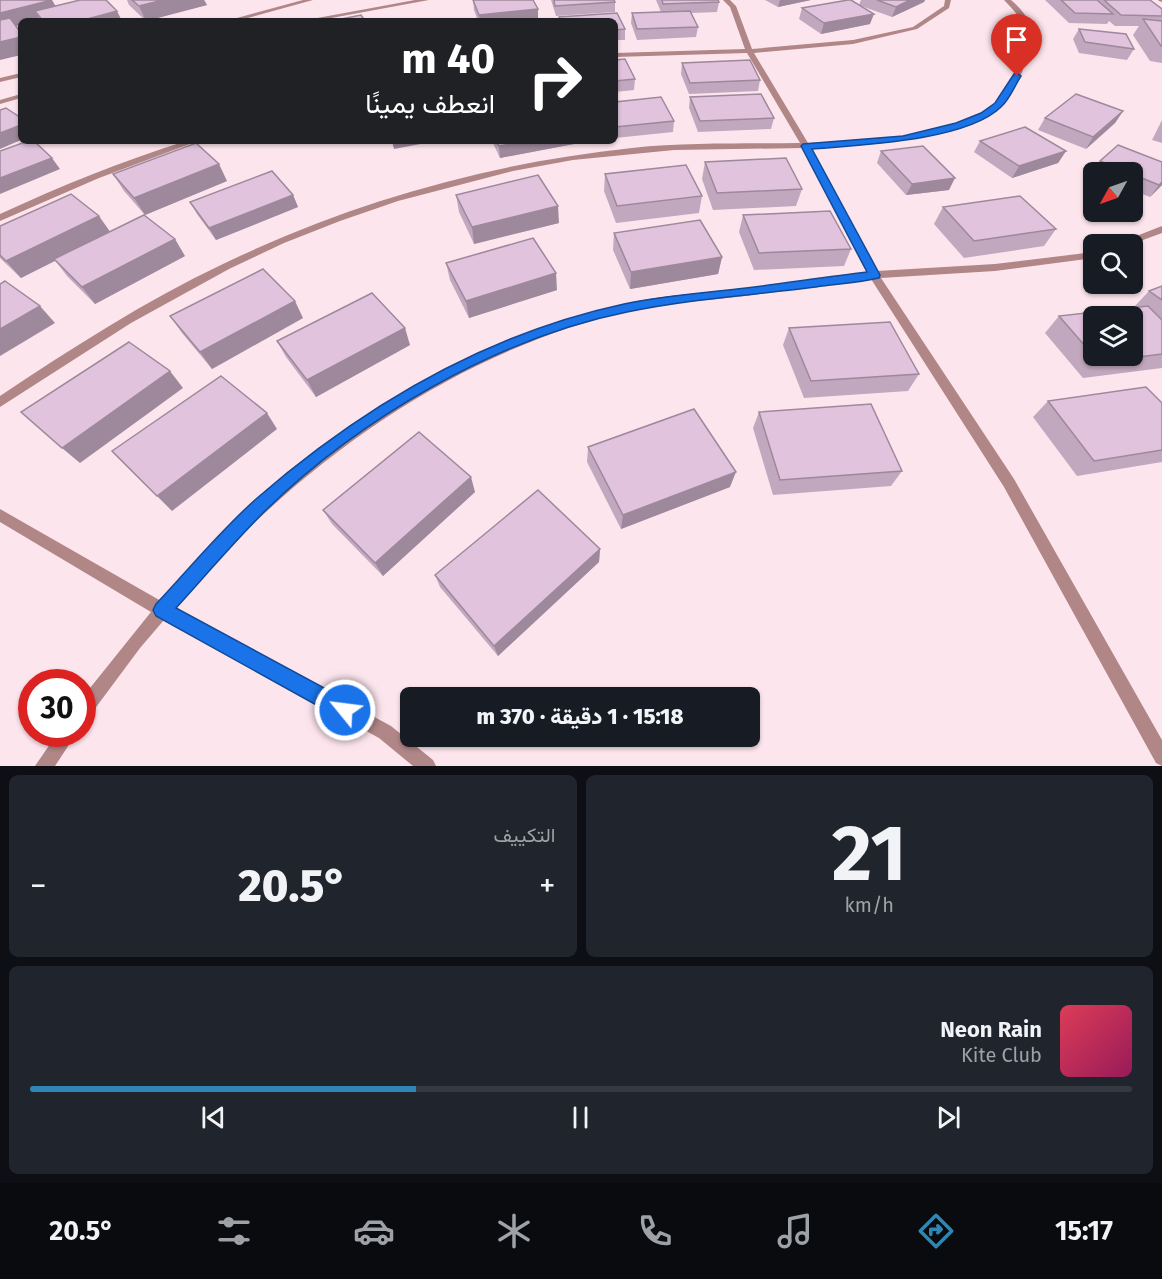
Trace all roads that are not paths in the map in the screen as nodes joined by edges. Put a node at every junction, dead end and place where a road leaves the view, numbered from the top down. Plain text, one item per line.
1 (310, 0) edge
2 (426, 0) edge
3 (726, 0) edge
4 (948, 0) edge
5 (1007, 0) edge
6 (241, 18) edge
7 (321, 18) edge
8 (749, 51) junction
9 (618, 55) edge
10 (18, 76) edge
11 (0, 80) edge
12 (18, 97) edge
13 (0, 102) edge
14 (184, 144) edge
15 (806, 146) junction
16 (0, 218) edge
17 (1162, 229) edge
18 (1143, 236) edge
19 (1083, 256) edge
20 (874, 275) junction
21 (0, 402) edge
22 (0, 515) edge
23 (162, 610) junction
24 (96, 693) edge
25 (58, 747) edge
26 (1162, 757) edge
27 (44, 766) edge
28 (427, 766) edge

1 - 6 street
2 - 7 street
3 - 8 street
4 - 8 street
5 - 15 street
8 - 9 street
8 - 15 street
10 - 11 street
12 - 13 street
14 - 16 street
15 - 20 street
15 - 21 street
17 - 18 street
19 - 20 street
20 - 23 street
20 - 26 street
22 - 23 street
23 - 24 street
23 - 28 street
25 - 27 street

